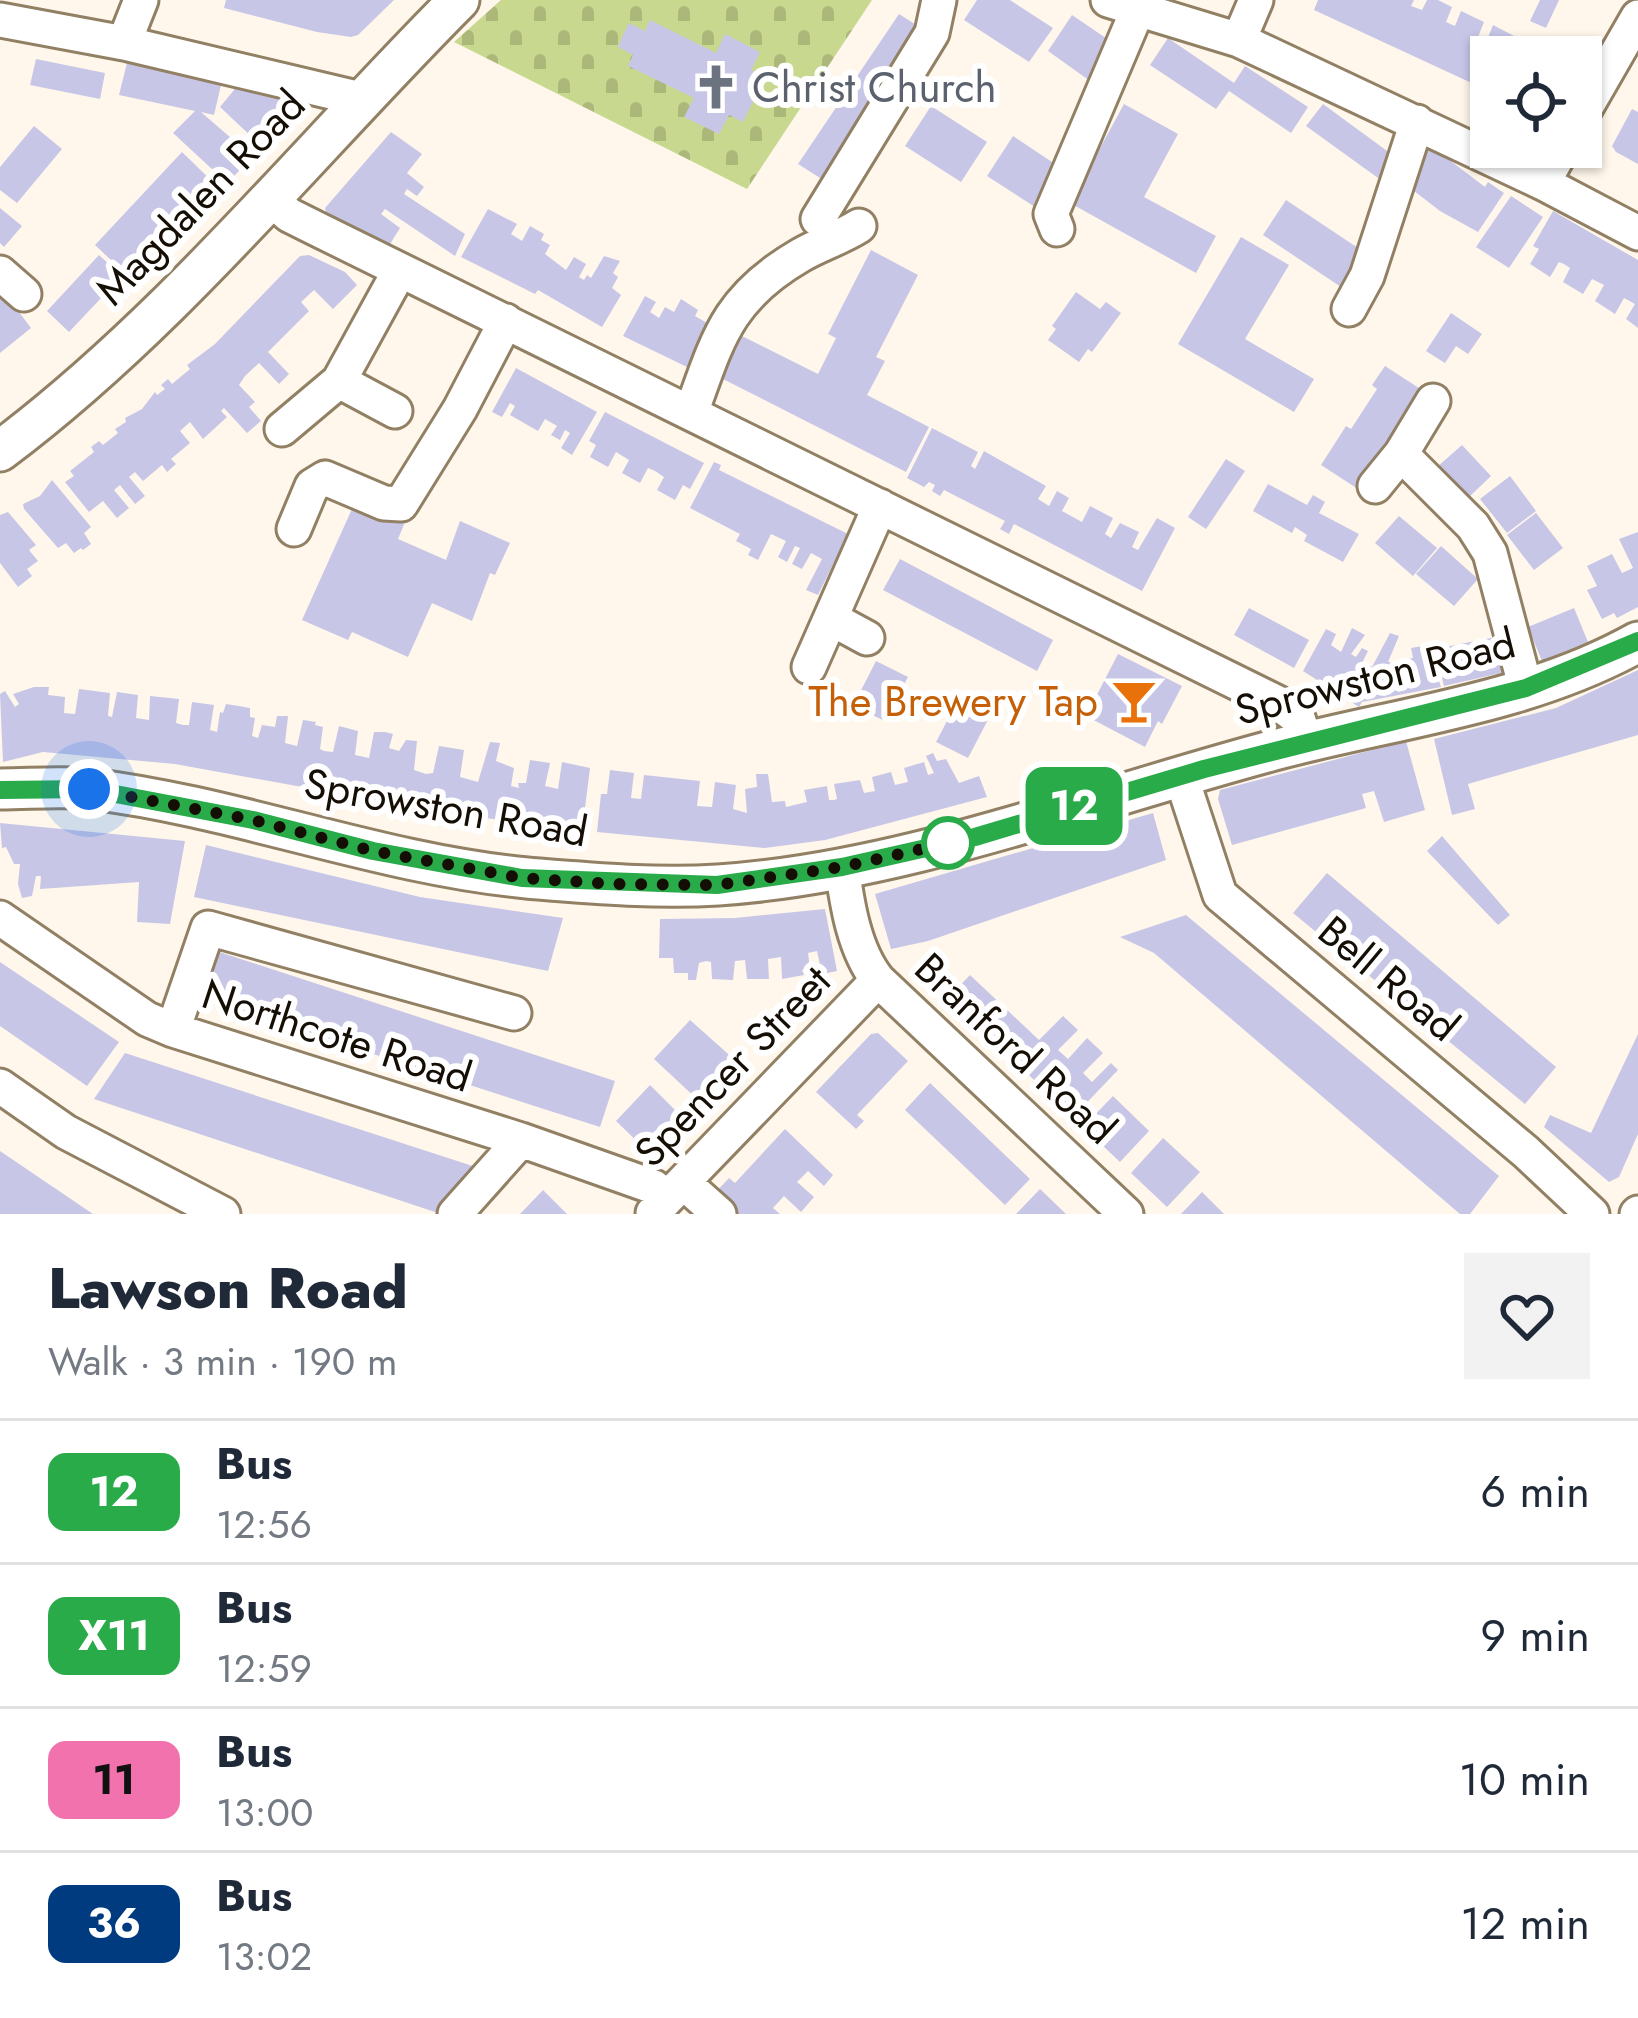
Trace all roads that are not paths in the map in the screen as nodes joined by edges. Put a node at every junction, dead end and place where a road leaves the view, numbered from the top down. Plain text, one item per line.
1 (142, 0) edge
2 (459, 0) edge
3 (939, 0) edge
4 (1256, 0) edge
5 (1123, 4) edge
6 (1638, 17) edge
7 (0, 20) edge
8 (1239, 40) junction
9 (124, 44) junction
10 (1602, 80) edge
11 (361, 99) junction
12 (1417, 122) junction
13 (1552, 168) edge
14 (1543, 183) junction
15 (270, 198) junction
16 (818, 219) dead end
17 (860, 226) dead end
18 (1057, 229) dead end
19 (1638, 233) edge
20 (400, 270) junction
21 (1349, 309) dead end
22 (506, 322) junction
23 (339, 381) junction
24 (1432, 401) dead end
25 (395, 411) dead end
26 (692, 413) junction
27 (282, 429) dead end
28 (0, 451) edge
29 (1401, 454) junction
30 (1376, 486) dead end
31 (880, 506) junction
32 (294, 529) dead end
33 (832, 620) junction
34 (867, 638) dead end
35 (1638, 641) edge
36 (809, 667) dead end
37 (1526, 688) junction
38 (1306, 742) junction
39 (1180, 776) junction
40 (0, 790) edge
41 (842, 867) junction
42 (0, 918) edge
43 (878, 980) junction
44 (514, 1013) dead end
45 (173, 1030) junction
46 (0, 1086) edge
47 (520, 1140) junction
48 (667, 1198) edge
49 (223, 1214) edge
50 (454, 1214) edge
51 (718, 1214) edge
52 (1126, 1214) edge
53 (1592, 1214) edge

1 - 9 street
2 - 11 main road, Magdalen Road
3 - 16 street
4 - 8 street
5 - 8 street
5 - 18 street
6 - 10 street
7 - 9 street
8 - 12 street
9 - 11 street
11 - 15 main road, Magdalen Road
12 - 14 street
12 - 21 street
13 - 14 street
14 - 19 street
15 - 20 street
15 - 28 main road, Magdalen Road
17 - 26 street
20 - 22 street
20 - 23 street
22 - 26 street
22 - 32 street
23 - 25 street
23 - 27 street
24 - 29 street
26 - 31 street
29 - 30 street
29 - 37 street
31 - 33 street
31 - 38 street
33 - 34 street
33 - 36 street
35 - 37 main road, Sprowston Road
37 - 38 main road, Sprowston Road
38 - 39 main road, Sprowston Road
39 - 41 main road, Sprowston Road
39 - 53 street, Bell Road
40 - 41 main road, Sprowston Road
41 - 43 street, Branford Road
42 - 45 street, Northcote Road
43 - 48 street, Spencer Street
43 - 52 street, Branford Road
44 - 45 street
45 - 47 street, Northcote Road
46 - 49 street
47 - 48 street, Northcote Road
47 - 50 street
48 - 51 street, Northcote Road

